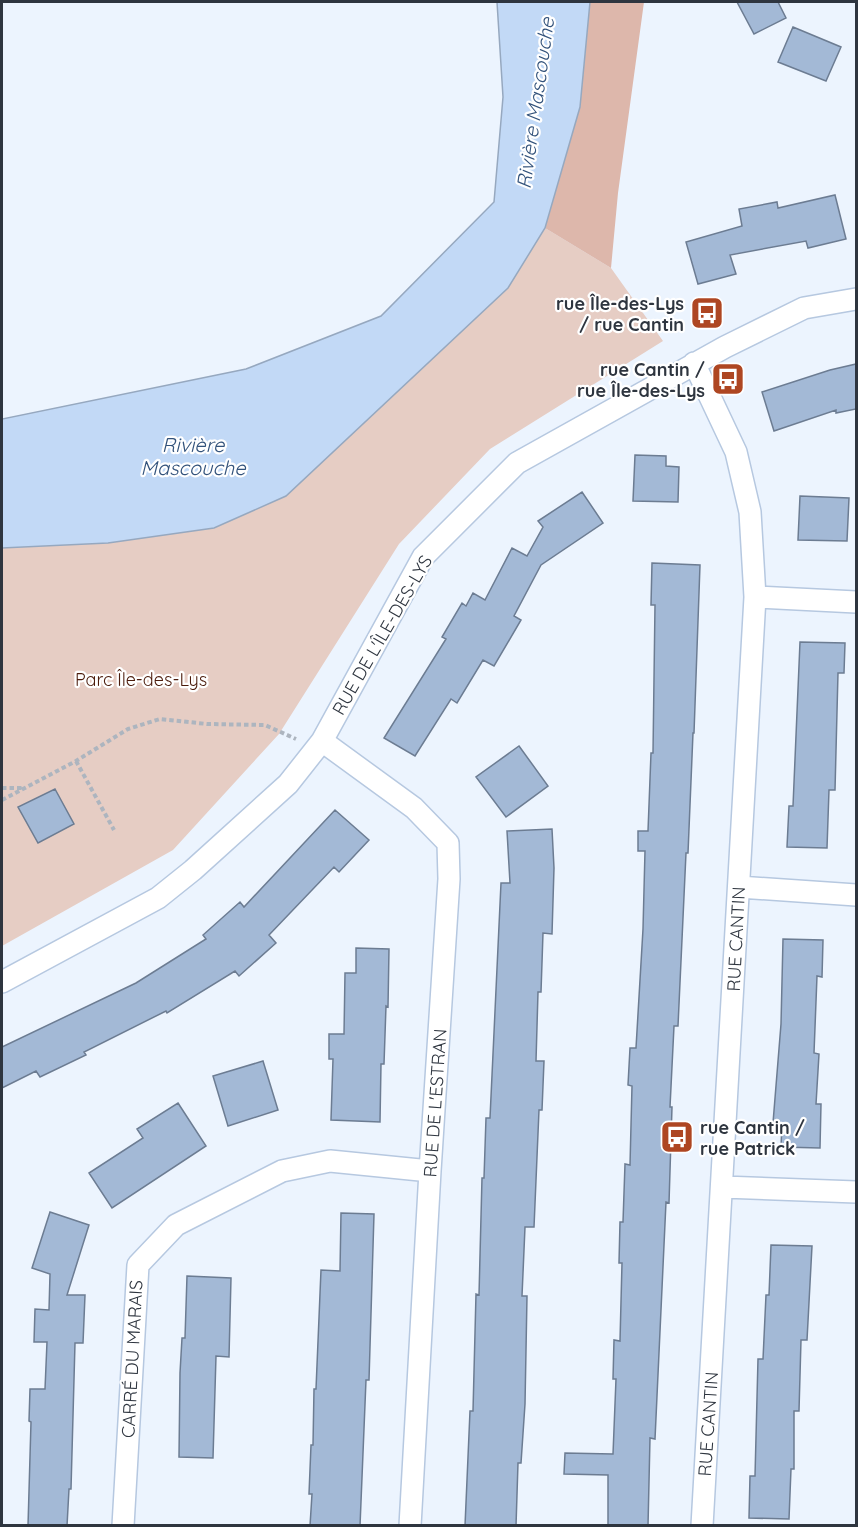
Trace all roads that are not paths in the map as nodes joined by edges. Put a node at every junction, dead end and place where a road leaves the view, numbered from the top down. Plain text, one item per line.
1 (856, 299) edge
2 (694, 363) junction
3 (756, 597) junction
4 (856, 602) edge
5 (319, 744) junction
6 (739, 887) junction
7 (856, 895) edge
8 (2, 982) edge
9 (430, 1171) junction
10 (723, 1187) junction
11 (856, 1192) edge
12 (123, 1526) edge
13 (410, 1526) edge
14 (702, 1526) edge

1 - 2 street, RUE DE L'ÎLE-DES-LYS
2 - 3 street, RUE CANTIN
2 - 5 street, RUE DE L'ÎLE-DES-LYS
3 - 4 street
3 - 6 street, RUE CANTIN
5 - 8 street, RUE DE L'ÎLE-DES-LYS
5 - 9 street, RUE DE L'ESTRAN
6 - 7 street
6 - 10 street, RUE CANTIN
9 - 12 street, CARRÉ DU MARAIS
9 - 13 street, RUE DE L'ESTRAN
10 - 11 street
10 - 14 street, RUE CANTIN

